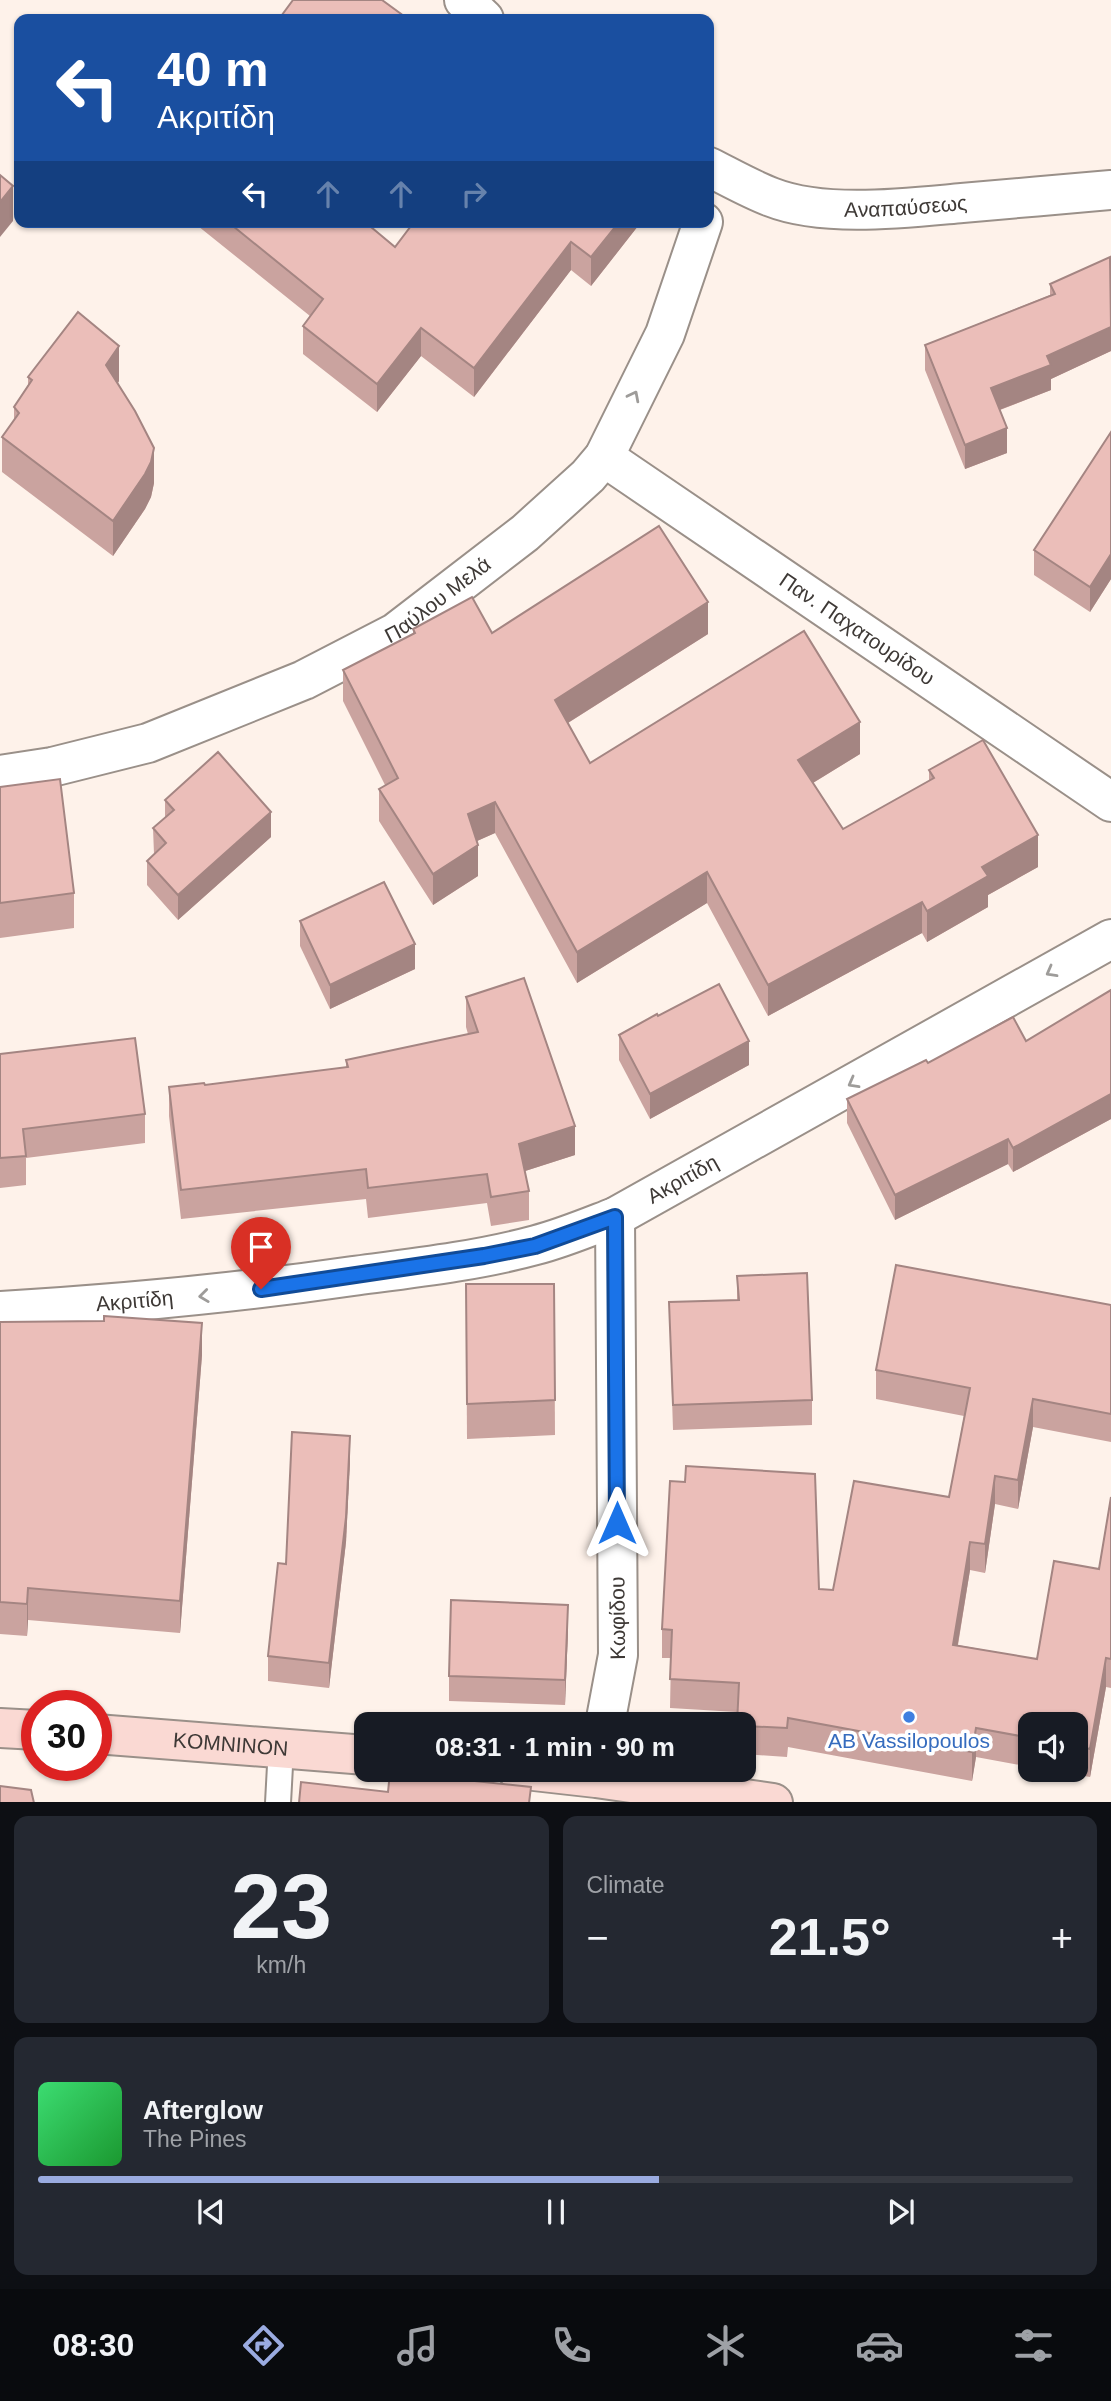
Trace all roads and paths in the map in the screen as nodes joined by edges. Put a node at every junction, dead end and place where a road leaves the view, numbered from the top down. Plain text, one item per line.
1 (464, 0) edge
2 (479, 14) edge
3 (714, 182) edge
4 (1111, 190) edge
5 (701, 228) edge
6 (604, 457) junction
7 (0, 775) edge
8 (1111, 803) edge
9 (1111, 939) edge
10 (615, 1217) junction
11 (0, 1311) edge
12 (607, 1712) edge
13 (0, 1727) edge
14 (21, 1729) edge
15 (112, 1735) edge
16 (281, 1747) junction
17 (354, 1754) edge
18 (595, 1783) edge
19 (278, 1802) edge
20 (773, 1802) edge

1 - 2 street
3 - 4 street, Αναπαύσεως
6 -> 5 street, Παύλου Μελά
6 - 7 street, Παύλου Μελά
6 - 8 street, Παν. Παχατουρίδου
9 -> 10 street, Ακριτίδη
10 -> 11 street, Ακριτίδη
10 - 12 street, Κωφίδου
13 - 14 main road
15 - 16 main road, KOMNINON
16 - 17 main road, KOMNINON
16 - 19 lane
18 - 20 main road

